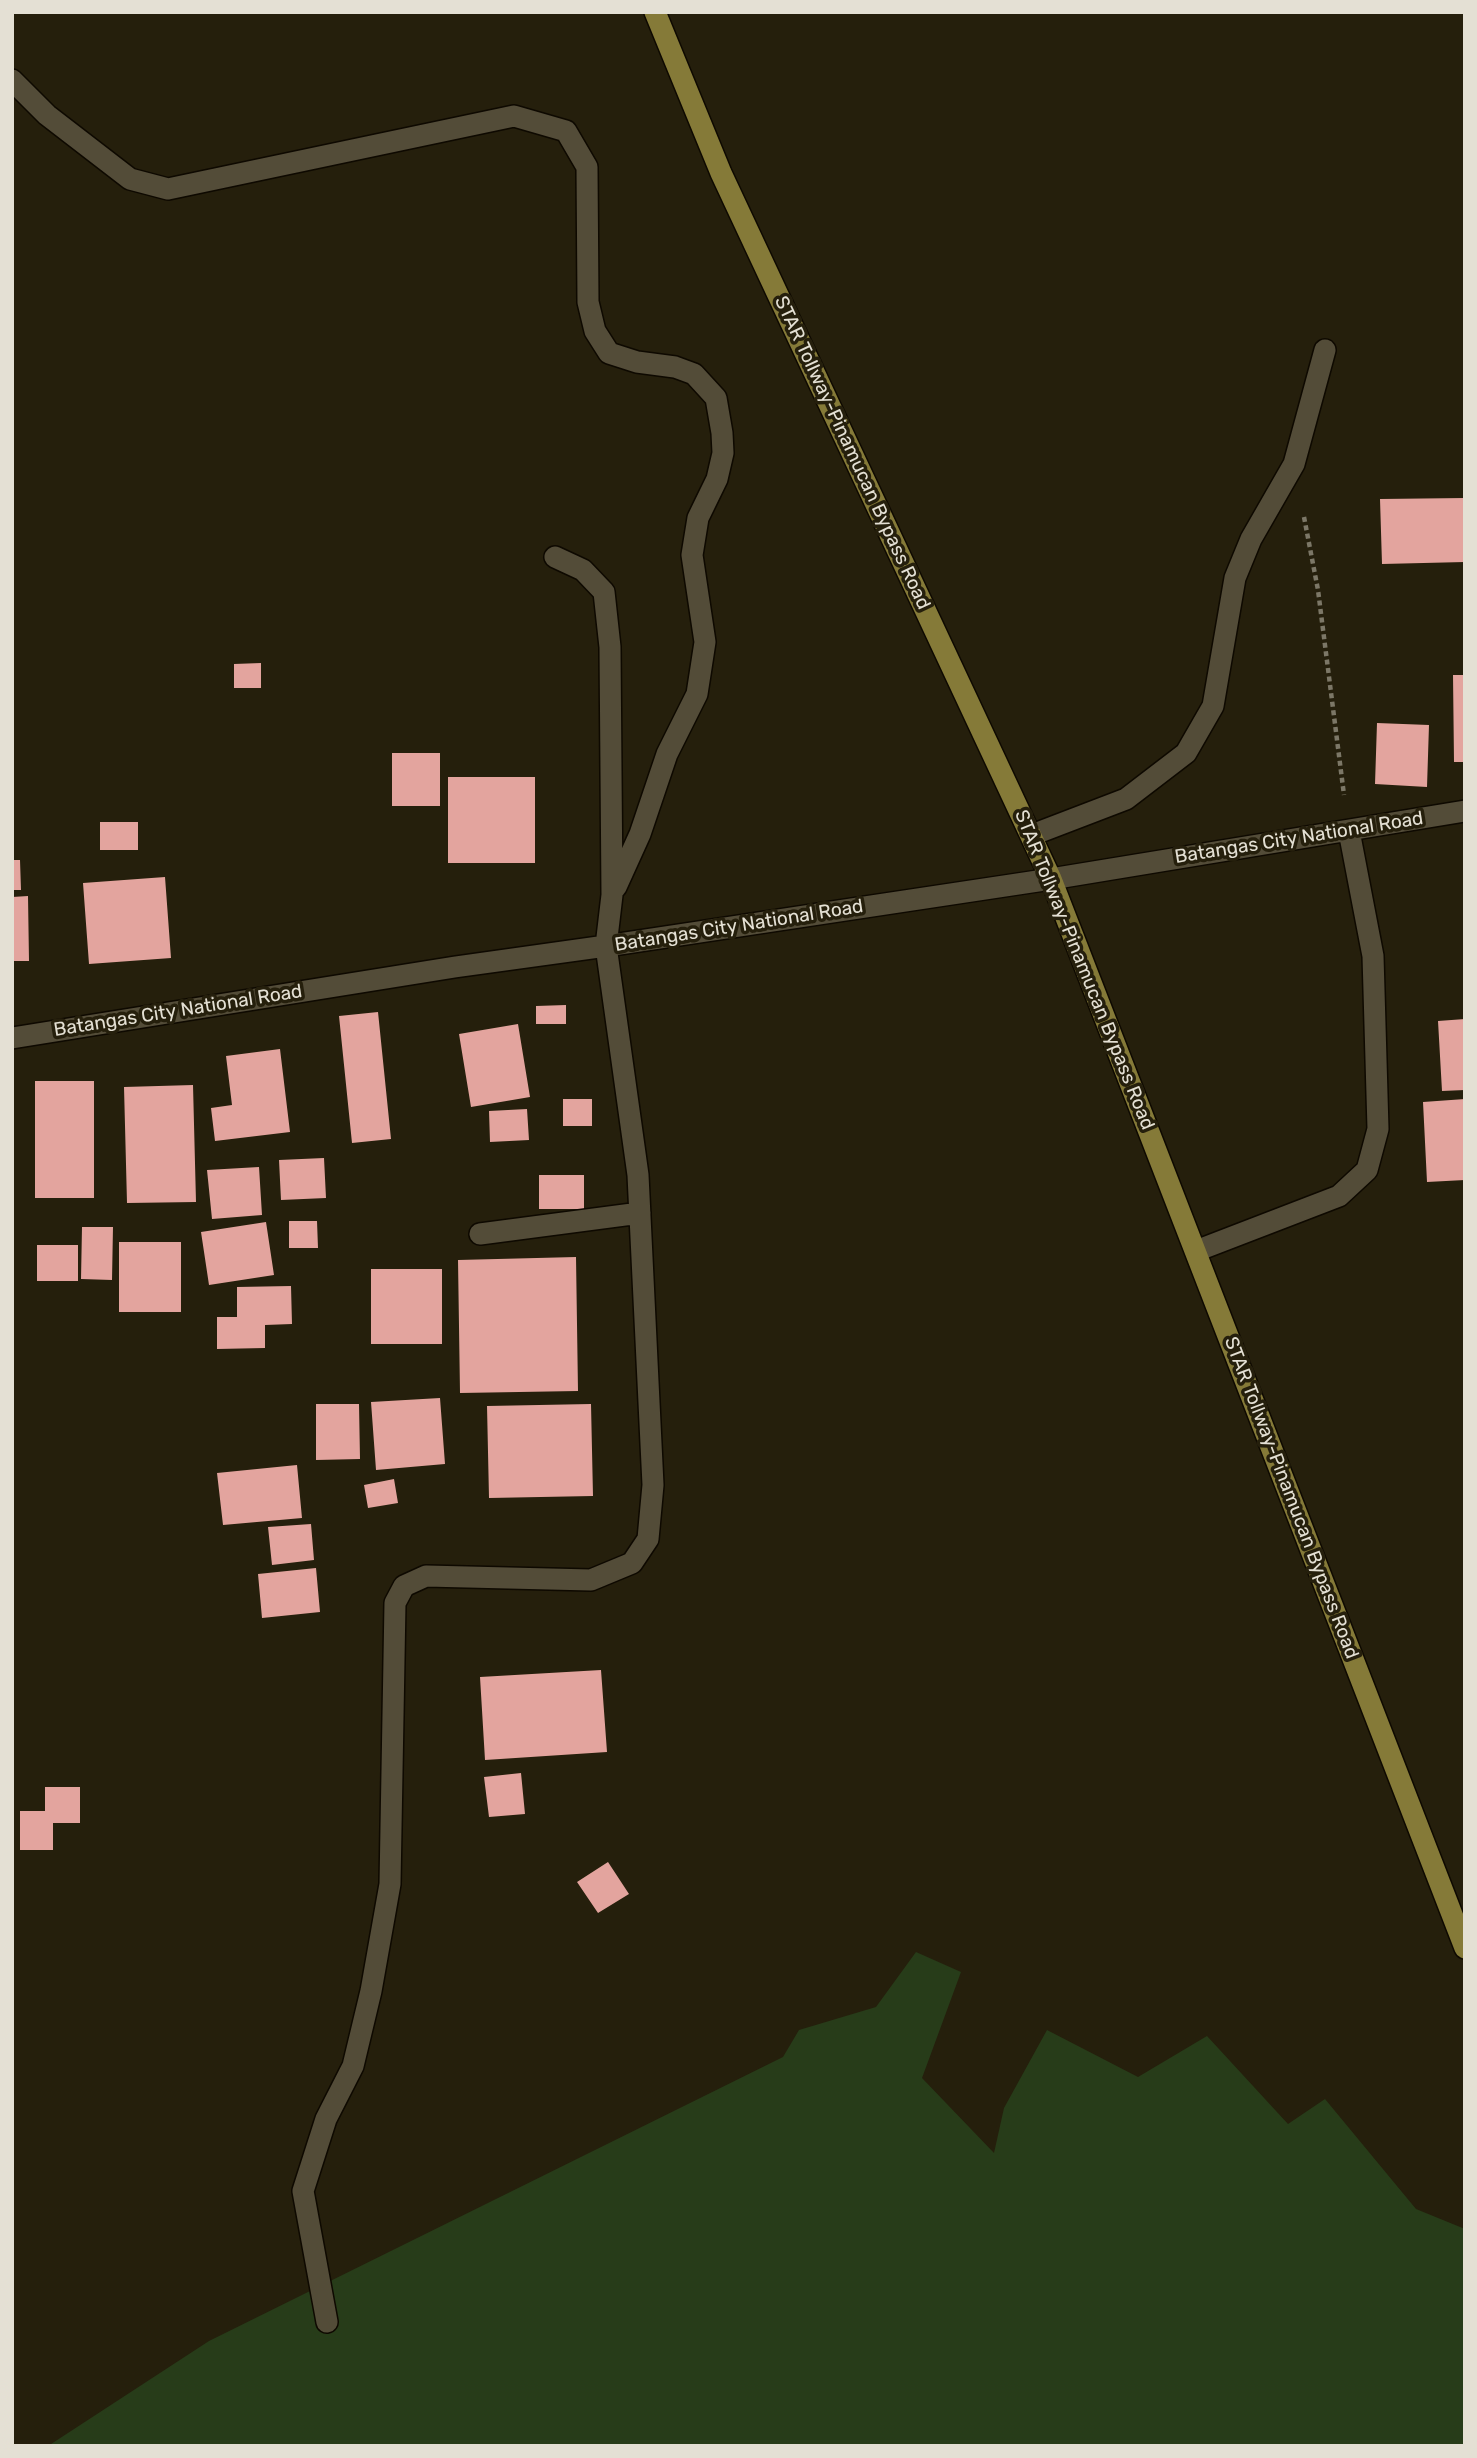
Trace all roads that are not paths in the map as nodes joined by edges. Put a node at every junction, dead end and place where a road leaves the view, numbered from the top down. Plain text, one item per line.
1 (655, 12) edge
2 (12, 80) edge
3 (1325, 350) dead end
4 (555, 557) dead end
5 (1465, 811) edge
6 (1349, 831) junction
7 (1032, 835) junction
8 (1051, 879) junction
9 (612, 895) junction
10 (606, 946) junction
11 (12, 1038) edge
12 (640, 1213) junction
13 (480, 1234) dead end
14 (1196, 1251) junction
15 (1465, 1948) edge
16 (327, 2322) dead end

1 - 7 main road, STAR Tollway-Pinamucan Bypass Road
2 - 9 street
3 - 7 street
4 - 9 street
5 - 6 street, Batangas City National Road
6 - 8 street, Batangas City National Road
6 - 14 street
7 - 8 main road, STAR Tollway-Pinamucan Bypass Road
8 - 10 street, Batangas City National Road
8 - 14 main road, STAR Tollway-Pinamucan Bypass Road
9 - 10 street
10 - 11 street, Batangas City National Road
10 - 12 street
12 - 13 street
12 - 16 street
14 - 15 main road, STAR Tollway-Pinamucan Bypass Road

